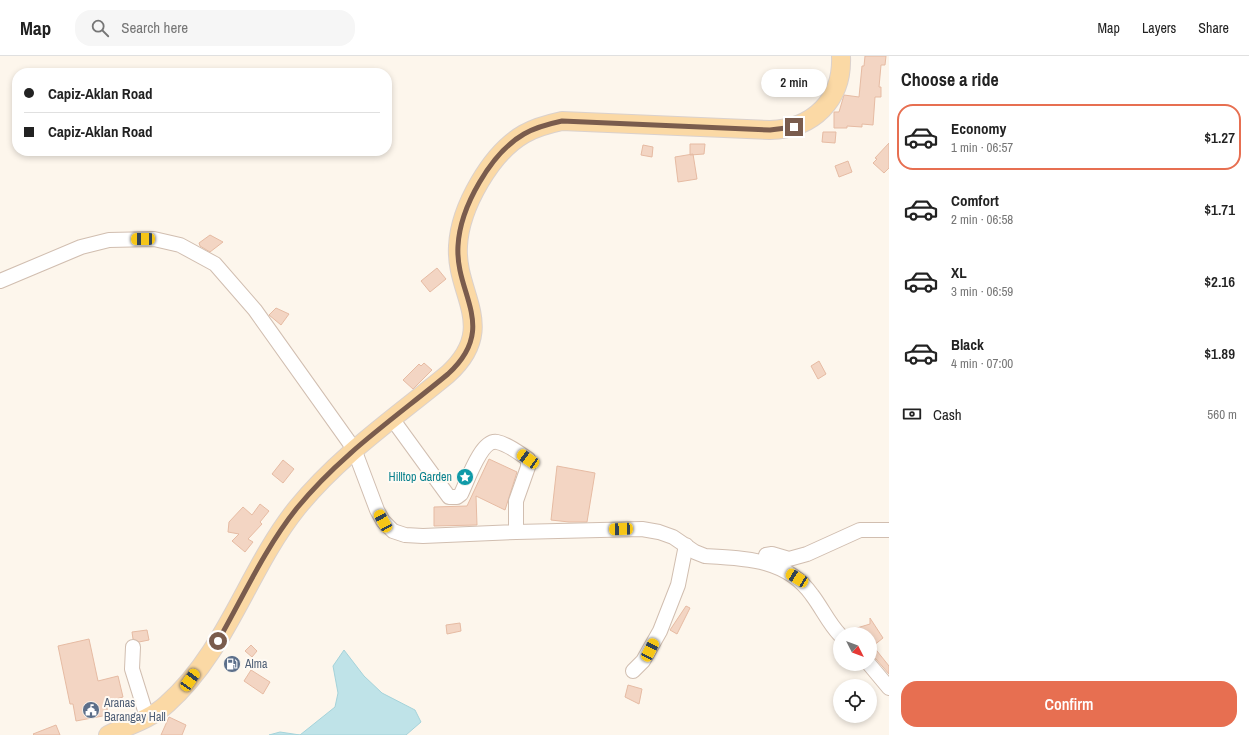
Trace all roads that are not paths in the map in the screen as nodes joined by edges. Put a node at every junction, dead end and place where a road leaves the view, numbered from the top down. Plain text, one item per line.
1 (841, 56) edge
2 (0, 281) edge
3 (393, 420) junction
4 (354, 449) junction
5 (889, 530) edge
6 (516, 532) junction
7 (686, 545) junction
8 (753, 560) junction
9 (834, 627) edge
10 (132, 647) dead end
11 (633, 671) dead end
12 (875, 671) edge
13 (889, 688) edge
14 (147, 717) junction
15 (108, 735) edge

1 - 3 main road
2 - 4 street
3 - 4 main road
3 - 6 street
4 - 6 street
4 - 14 main road
5 - 8 street
6 - 7 street
7 - 8 street
7 - 11 street
8 - 9 street
10 - 14 street
12 - 13 street
14 - 15 main road

